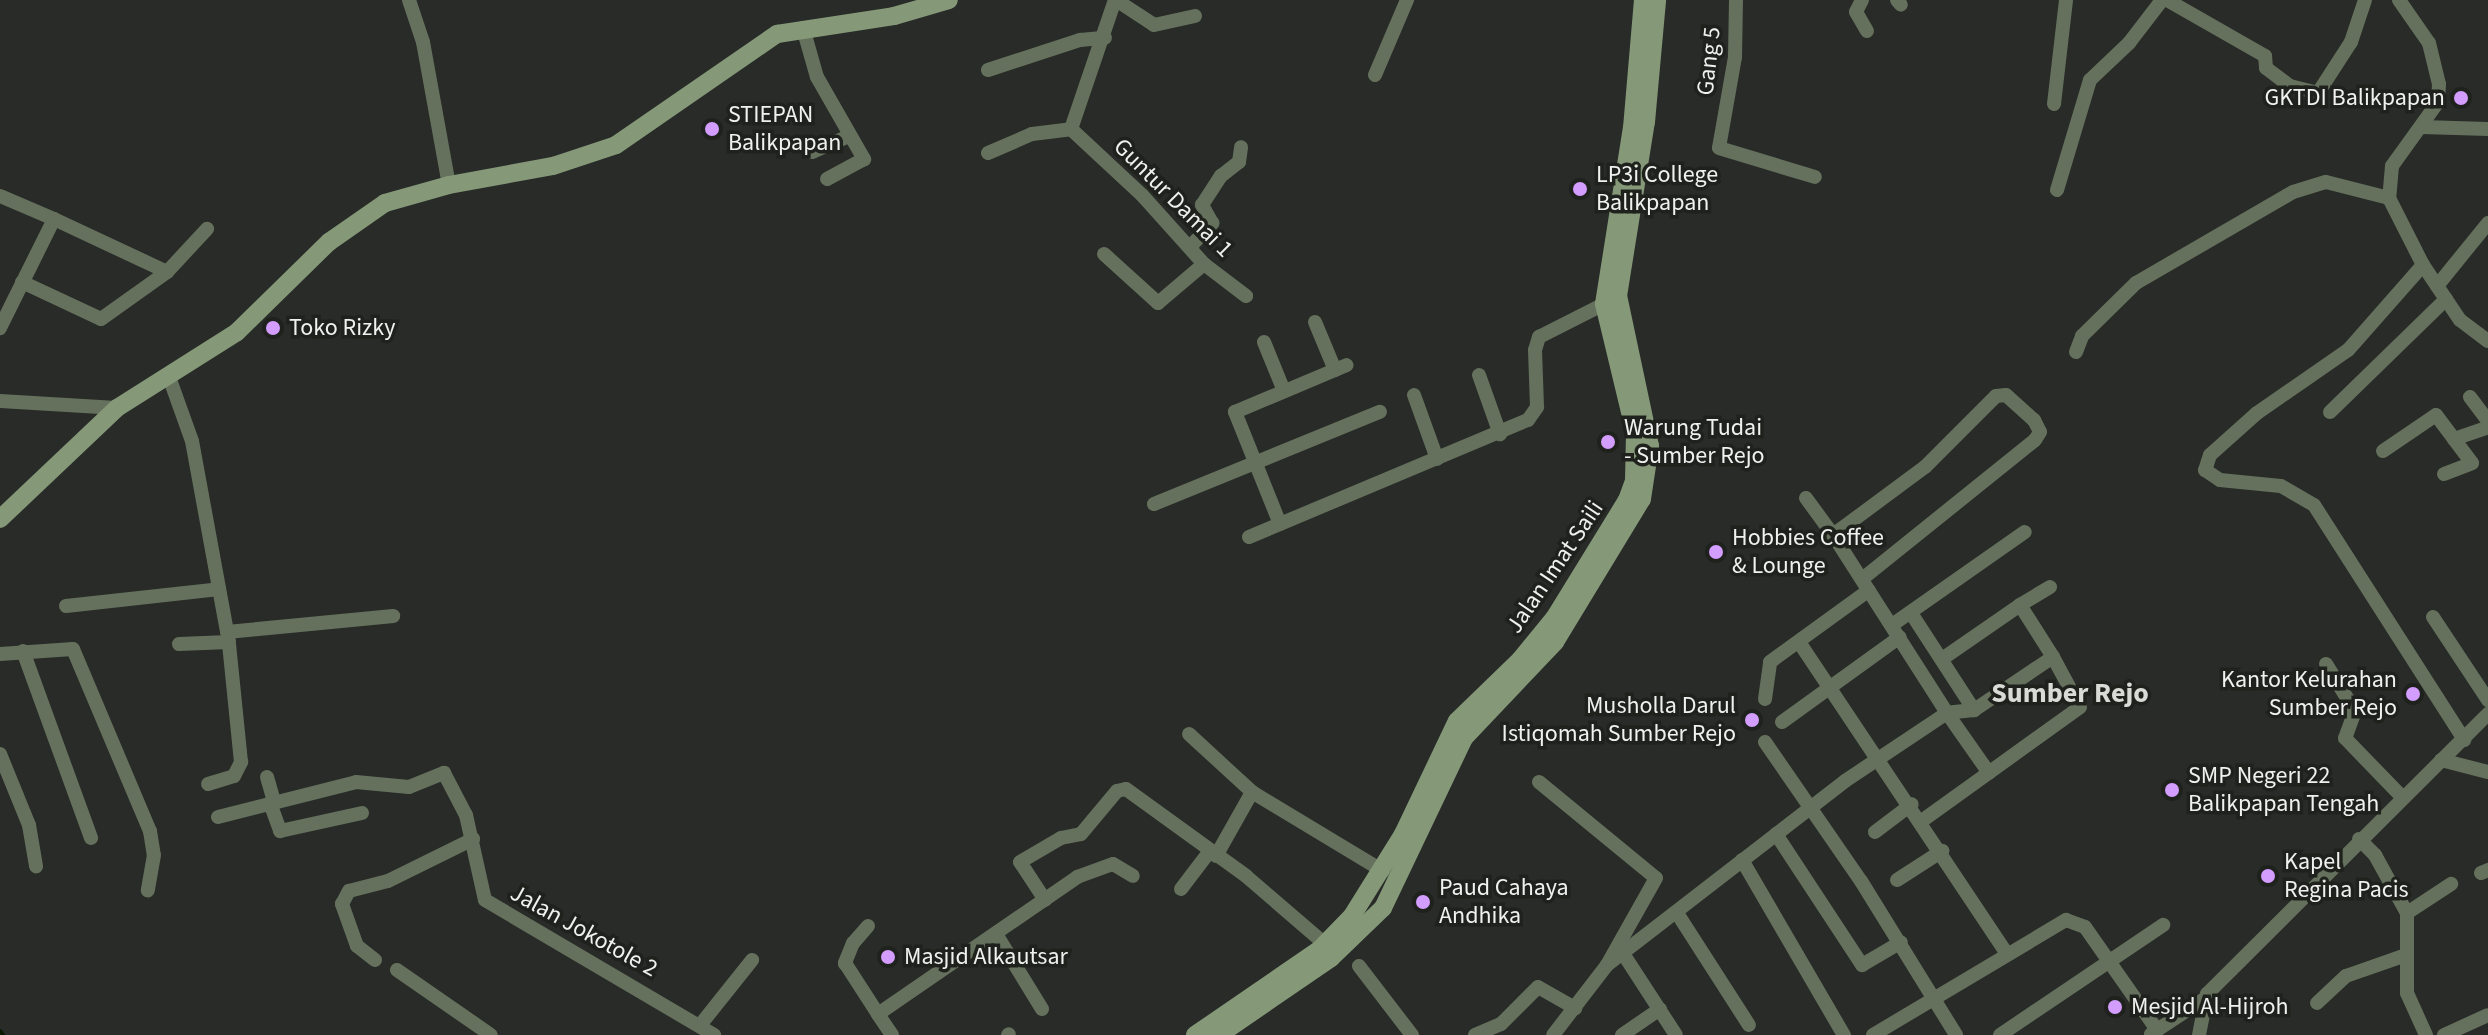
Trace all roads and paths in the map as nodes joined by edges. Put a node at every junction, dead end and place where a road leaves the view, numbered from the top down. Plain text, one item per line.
1 (409, 0) edge
2 (949, 0) edge
3 (1116, 0) edge
4 (1407, 0) edge
5 (1643, 0) edge
6 (1657, 0) edge
7 (1736, 0) edge
8 (1862, 0) edge
9 (2066, 0) edge
10 (2164, 0) edge
11 (2365, 0) edge
12 (2399, 0) edge
13 (1195, 16) dead end
14 (803, 28) junction
15 (1867, 31) dead end
16 (1105, 38) junction
17 (988, 70) dead end
18 (1375, 75) dead end
19 (2054, 104) dead end
20 (2422, 127) junction
21 (1071, 129) junction
22 (2488, 129) edge
23 (849, 136) junction
24 (1241, 147) dead end
25 (812, 152) dead end
26 (988, 153) dead end
27 (1815, 177) dead end
28 (827, 179) dead end
29 (449, 185) junction
30 (2057, 190) dead end
31 (0, 196) edge
32 (2389, 198) junction
33 (54, 219) junction
34 (2488, 223) edge
35 (207, 229) dead end
36 (1190, 247) junction
37 (1104, 254) dead end
38 (1204, 264) junction
39 (2423, 265) junction
40 (167, 272) junction
41 (22, 282) junction
42 (2441, 293) junction
43 (1246, 296) dead end
44 (1604, 304) junction
45 (1315, 322) dead end
46 (0, 328) edge
47 (2488, 341) edge
48 (1264, 342) dead end
49 (2076, 352) dead end
50 (168, 374) junction
51 (1479, 375) dead end
52 (1284, 391) junction
53 (1414, 395) dead end
54 (2470, 397) dead end
55 (0, 401) edge
56 (117, 408) junction
57 (1380, 412) dead end
58 (2330, 412) dead end
59 (2488, 421) edge
60 (2488, 427) edge
61 (1500, 434) junction
62 (2454, 439) junction
63 (2383, 451) dead end
64 (1437, 459) junction
65 (1256, 463) junction
66 (2444, 474) dead end
67 (1806, 498) dead end
68 (1154, 504) dead end
69 (0, 519) edge
70 (1280, 524) junction
71 (2025, 532) dead end
72 (1833, 535) junction
73 (1249, 537) dead end
74 (1866, 584) junction
75 (2050, 587) dead end
76 (219, 589) junction
77 (2020, 605) junction
78 (66, 606) dead end
79 (1911, 613) junction
80 (393, 616) dead end
81 (2433, 617) dead end
82 (1896, 631) junction
83 (228, 638) junction
84 (1799, 642) junction
85 (179, 644) dead end
86 (23, 651) junction
87 (0, 654) edge
88 (2053, 657) junction
89 (1942, 659) junction
90 (2326, 664) dead end
91 (1506, 683) junction
92 (1830, 687) junction
93 (1765, 699) dead end
94 (2488, 700) edge
95 (1974, 710) junction
96 (1947, 713) junction
97 (2488, 714) edge
98 (1782, 722) dead end
99 (1189, 734) dead end
100 (2464, 740) junction
101 (1765, 742) dead end
102 (0, 754) edge
103 (1881, 757) junction
104 (2441, 760) junction
105 (2488, 772) edge
106 (1989, 773) junction
107 (267, 777) dead end
108 (1539, 782) dead end
109 (208, 784) dead end
110 (1252, 792) junction
111 (2402, 797) junction
112 (272, 802) junction
113 (1912, 804) junction
114 (1812, 807) junction
115 (362, 813) dead end
116 (218, 817) dead end
117 (1923, 820) junction
118 (1875, 832) dead end
119 (1776, 834) junction
120 (91, 838) dead end
121 (473, 839) junction
122 (2359, 839) junction
123 (1942, 851) junction
124 (1213, 854) junction
125 (1742, 860) junction
126 (36, 866) dead end
127 (1383, 871) junction
128 (1133, 876) dead end
129 (1897, 880) dead end
130 (2451, 884) dead end
131 (1181, 889) dead end
132 (148, 890) dead end
133 (1048, 898) junction
134 (1677, 913) junction
135 (2407, 913) junction
136 (2163, 925) dead end
137 (868, 926) dead end
138 (996, 934) junction
139 (1901, 942) junction
140 (1325, 944) junction
141 (2006, 952) junction
142 (1624, 955) junction
143 (2406, 955) junction
144 (375, 960) dead end
145 (752, 960) dead end
146 (2112, 963) junction
147 (1607, 965) junction
148 (1359, 966) dead end
149 (397, 970) dead end
150 (1934, 998) junction
151 (2204, 999) junction
152 (2317, 1003) dead end
153 (1575, 1008) junction
154 (1042, 1009) dead end
155 (1660, 1009) junction
156 (878, 1014) junction
157 (2488, 1015) edge
158 (701, 1024) junction
159 (1749, 1025) dead end
160 (2153, 1032) edge
161 (890, 1034) edge
162 (491, 1035) edge
163 (714, 1035) edge
164 (1195, 1035) edge
165 (1219, 1035) edge
166 (1412, 1035) edge
167 (1475, 1035) edge
168 (1553, 1035) edge
169 (1622, 1035) edge
170 (1676, 1035) edge
171 (1844, 1035) edge
172 (1873, 1035) edge
173 (1956, 1035) edge
174 (2000, 1035) edge
175 (2199, 1035) edge
176 (2426, 1035) edge
177 (2444, 1035) edge

1 - 29 street
2 - 14 main road
3 - 13 street
3 - 16 street
4 - 18 street
5 - 44 main road, Jalan Imat Saili
6 - 91 main road, Jalan Imat Saili
7 - 27 street, Gang 5
8 - 15 street
9 - 19 street
10 - 11 street
10 - 30 street
12 - 20 street
14 - 23 street
14 - 29 main road
16 - 17 street
16 - 21 street
20 - 22 street
20 - 32 street
21 - 26 street
21 - 36 street, Guntur Damai 1
23 - 25 street
23 - 28 street
24 - 36 street
29 - 50 main road
31 - 33 street
32 - 39 street
32 - 49 street
33 - 40 street
33 - 41 street
34 - 42 street
35 - 40 street
36 - 38 street, Guntur Damai 1
37 - 38 street
38 - 43 street, Guntur Damai 1
39 - 42 street
39 - 100 street
40 - 41 street
41 - 46 street
42 - 47 street
42 - 58 street
44 - 61 street
44 - 91 main road, Jalan Imat Saili
45 - 52 street
48 - 52 street
50 - 56 main road
50 - 76 street
51 - 61 street
52 - 65 street
53 - 64 street
54 - 59 street
55 - 56 street
56 - 69 main road
57 - 65 street
60 - 62 street
61 - 64 street
62 - 63 street
62 - 66 street
64 - 70 street
65 - 68 street
65 - 70 street
67 - 72 street
70 - 73 street
71 - 79 street
72 - 74 street
72 - 74 street
74 - 82 street
74 - 84 street
75 - 77 street
76 - 78 street
76 - 83 street
77 - 88 street
77 - 89 street
79 - 82 street
79 - 89 street
80 - 83 street
81 - 94 street
82 - 92 street
82 - 96 street
83 - 85 street
83 - 109 street
84 - 92 street
84 - 93 street
86 - 87 street
86 - 120 street
86 - 132 street
88 - 95 street
88 - 106 street
89 - 95 street
90 - 111 street
91 - 127 main road, Jalan Imat Saili
91 - 165 main road, Jalan Imat Saili
92 - 98 street
92 - 103 street
95 - 96 street
96 - 103 street
96 - 106 street
97 - 100 street
99 - 110 street
100 - 104 street
101 - 114 street
102 - 126 street
103 - 113 street
103 - 114 street
104 - 105 street
104 - 111 street
106 - 117 street
107 - 112 street
108 - 147 street
110 - 124 street
110 - 127 street
111 - 122 street
112 - 115 street
112 - 116 street, Jalan Jokotole 2
112 - 121 street, Jalan Jokotole 2
113 - 117 street
113 - 118 street
114 - 119 street
114 - 139 street
117 - 123 street
119 - 125 street
119 - 139 street
121 - 144 street
121 - 158 street, Jalan Jokotole 2
122 - 135 street
122 - 151 street
123 - 129 street
123 - 141 street
124 - 131 street
124 - 133 street
124 - 140 street
125 - 134 street
125 - 171 street
127 - 140 main road, Jalan Imat Saili
128 - 133 street
130 - 135 street
133 - 138 street
134 - 142 street
134 - 159 street
135 - 143 street
136 - 146 street
137 - 156 street
138 - 154 street
138 - 156 street
139 - 150 street
140 - 164 main road, Jalan Imat Saili
141 - 146 street
141 - 150 street
142 - 147 street
142 - 155 street
143 - 152 street
143 - 176 street
145 - 158 street
146 - 160 street
146 - 174 street
147 - 153 street
148 - 166 street
149 - 162 street
150 - 172 street
150 - 173 street
151 - 160 street
151 - 175 street
153 - 167 street
153 - 168 street
155 - 169 street
155 - 170 street
156 - 161 street
157 - 177 street
158 - 163 street, Jalan Jokotole 2

